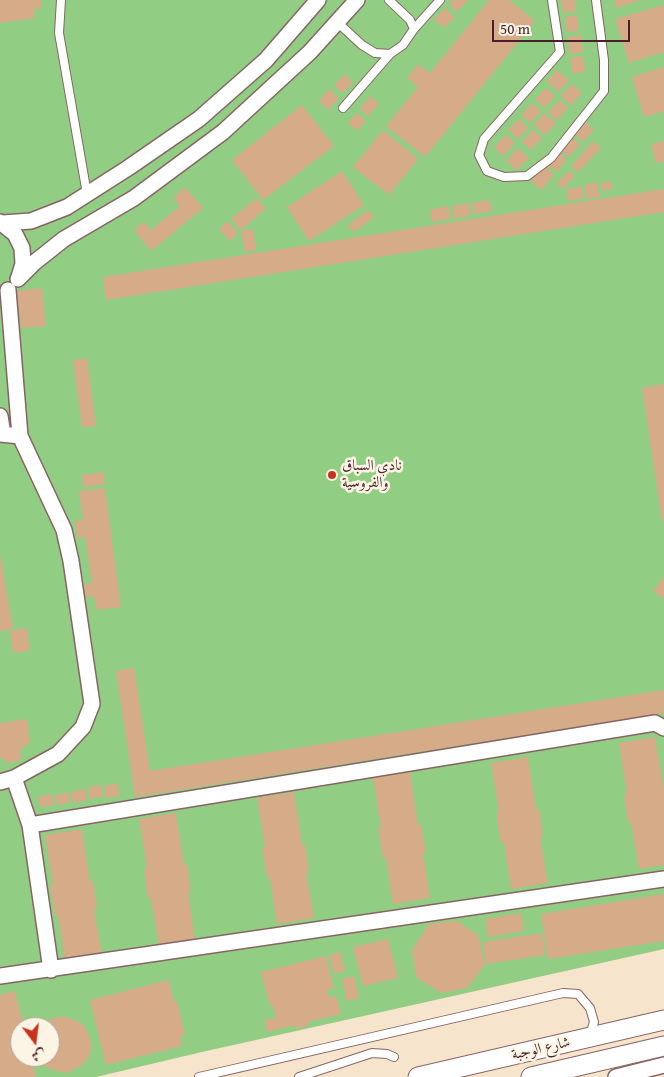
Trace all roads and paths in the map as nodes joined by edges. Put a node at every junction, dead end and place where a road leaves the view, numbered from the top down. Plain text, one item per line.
1 (61, 0) edge
2 (318, 0) edge
3 (357, 0) edge
4 (389, 0) edge
5 (440, 0) edge
6 (552, 0) edge
7 (596, 0) edge
8 (337, 22) junction
9 (414, 29) junction
10 (390, 54) junction
11 (343, 108) dead end
12 (88, 194) junction
13 (2, 223) edge
14 (9, 288) edge
15 (0, 416) edge
16 (1, 434) edge
17 (20, 436) junction
18 (664, 728) edge
19 (7, 780) edge
20 (30, 825) junction
21 (664, 879) edge
22 (51, 970) junction
23 (0, 976) edge
24 (664, 1020) edge
25 (589, 1037) junction
26 (664, 1046) edge
27 (394, 1057) dead end
28 (664, 1065) edge
29 (199, 1077) edge
30 (299, 1077) edge
31 (418, 1077) edge
32 (531, 1077) edge
33 (616, 1077) edge

1 - 12 lane
2 - 12 street
3 - 8 street
4 - 9 lane
5 - 9 lane
6 - 7 lane
8 - 10 lane
8 - 14 street
9 - 10 lane
10 - 11 lane
12 - 13 street
13 - 14 street
14 - 17 street
15 - 16 street
16 - 17 street
17 - 19 street
18 - 20 street
19 - 20 street
20 - 22 street
21 - 22 street
22 - 23 street
24 - 25 street, شارع الوجبة
25 - 29 lane
25 - 31 street, شارع الوجبة
26 - 32 street, شارع الوجبة
27 - 30 lane
28 - 33 street

